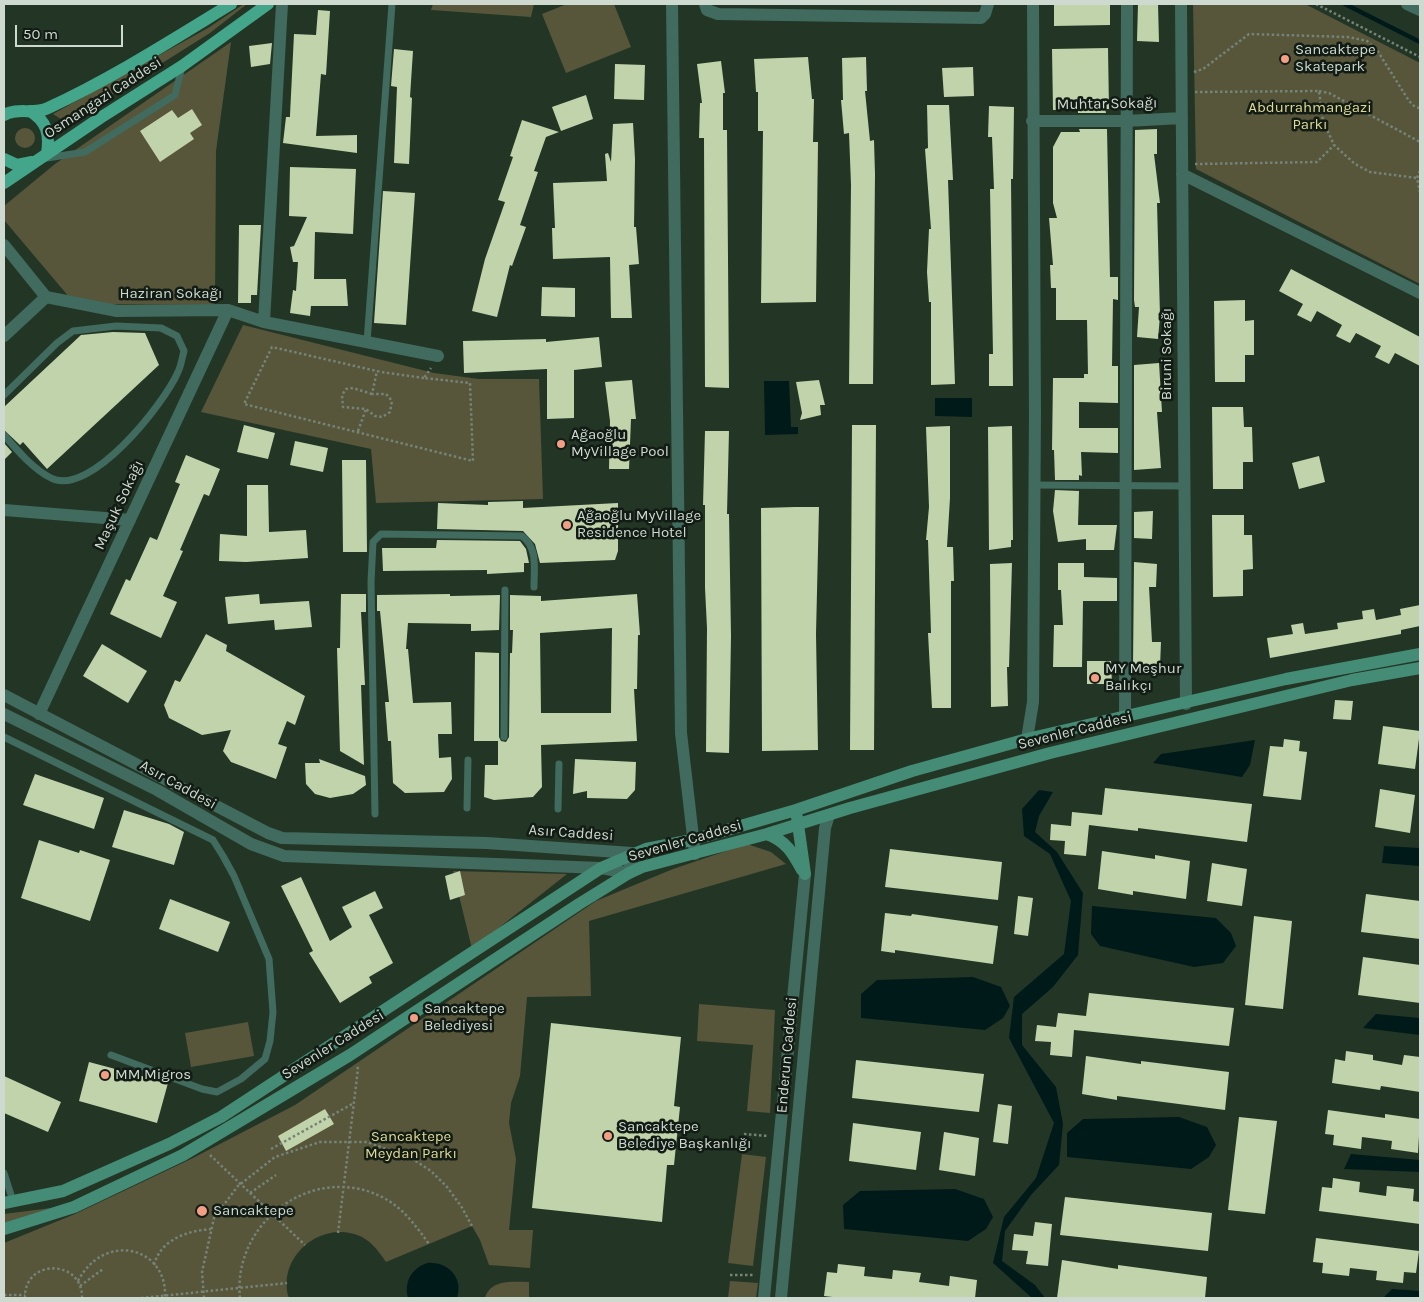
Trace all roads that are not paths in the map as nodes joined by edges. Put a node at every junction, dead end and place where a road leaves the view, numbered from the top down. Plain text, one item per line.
1 (231, 4) edge
2 (268, 4) edge
3 (282, 4) edge
4 (392, 4) edge
5 (672, 4) edge
6 (705, 4) edge
7 (988, 4) edge
8 (1033, 4) edge
9 (1127, 4) edge
10 (1181, 4) edge
11 (1407, 4) edge
12 (1420, 10) edge
13 (182, 66) junction
14 (30, 111) junction
15 (4, 115) edge
16 (1182, 118) junction
17 (1032, 121) junction
18 (1126, 121) junction
19 (43, 156) junction
20 (4, 159) edge
21 (1182, 169) junction
22 (4, 184) edge
23 (4, 245) edge
24 (1420, 293) edge
25 (46, 297) junction
26 (228, 310) junction
27 (264, 322) junction
28 (4, 336) edge
29 (367, 342) junction
30 (438, 356) road end
31 (4, 395) edge
32 (4, 435) edge
33 (1034, 485) junction
34 (1126, 486) junction
35 (1184, 486) junction
36 (4, 510) edge
37 (130, 520) junction
38 (534, 587) dead end
39 (505, 590) dead end
40 (1420, 654) edge
41 (1420, 668) edge
42 (4, 696) edge
43 (1186, 704) junction
44 (4, 714) edge
45 (39, 714) junction
46 (1126, 717) junction
47 (32, 728) junction
48 (4, 737) edge
49 (504, 737) dead end
50 (1027, 739) junction
51 (468, 760) dead end
52 (559, 764) dead end
53 (467, 808) dead end
54 (558, 810) dead end
55 (796, 810) junction
56 (375, 814) dead end
57 (829, 816) junction
58 (799, 825) junction
59 (767, 834) junction
60 (692, 840) junction
61 (632, 853) junction
62 (695, 854) junction
63 (601, 868) junction
64 (630, 873) junction
65 (804, 874) junction
66 (111, 1055) dead end
67 (4, 1173) edge
68 (8, 1202) edge
69 (4, 1229) edge
70 (764, 1298) edge
71 (781, 1298) edge

1 - 14 main road, Osmangazi Caddesi
2 - 13 main road, Osmangazi Caddesi
3 - 27 street
4 - 29 lane
5 - 60 street
6 - 7 street
8 - 17 street
9 - 18 street
10 - 16 street, Biruni Sokağı
11 - 12 street
13 - 19 main road, Osmangazi Caddesi
13 - 19 lane
14 - 15 main road, Osmangazi Caddesi
14 - 19 main road
16 - 18 street, Muhtar Sokağı
16 - 21 street, Biruni Sokağı
17 - 18 street, Muhtar Sokağı
17 - 33 street
18 - 34 street
19 - 20 main road
19 - 22 main road, Osmangazi Caddesi
21 - 24 street
21 - 35 street, Biruni Sokağı
23 - 25 street
25 - 26 street, Haziran Sokağı
25 - 28 street
26 - 27 street, Haziran Sokağı
26 - 37 street, Maşuk Sokağı
27 - 29 street, Haziran Sokağı
29 - 30 street, Haziran Sokağı
31 - 32 lane
33 - 34 lane
33 - 50 street
34 - 35 lane
34 - 46 street
35 - 43 street, Biruni Sokağı
36 - 37 street
37 - 45 street, Maşuk Sokağı
38 - 56 lane
39 - 49 lane
40 - 43 main road, Sevenler Caddesi
41 - 57 main road, Sevenler Caddesi
42 - 45 street, Asır Caddesi
43 - 46 main road, Sevenler Caddesi
44 - 47 street, Asır Caddesi
45 - 47 street
45 - 61 street, Asır Caddesi
46 - 50 main road, Sevenler Caddesi
47 - 63 street, Asır Caddesi
48 - 66 lane
50 - 55 main road, Sevenler Caddesi
51 - 53 lane
52 - 54 lane
55 - 58 main road
55 - 60 main road, Sevenler Caddesi
57 - 58 main road, Sevenler Caddesi
57 - 71 street, Enderun Caddesi
58 - 59 main road, Sevenler Caddesi
58 - 65 main road
59 - 62 main road, Sevenler Caddesi
59 - 65 main road
60 - 61 main road, Sevenler Caddesi
60 - 62 street
61 - 63 main road, Sevenler Caddesi
61 - 64 street, Asır Caddesi
62 - 64 main road, Sevenler Caddesi
63 - 64 street, Asır Caddesi
63 - 68 main road, Sevenler Caddesi
64 - 69 main road, Sevenler Caddesi
65 - 70 street, Enderun Caddesi
67 - 68 lane

